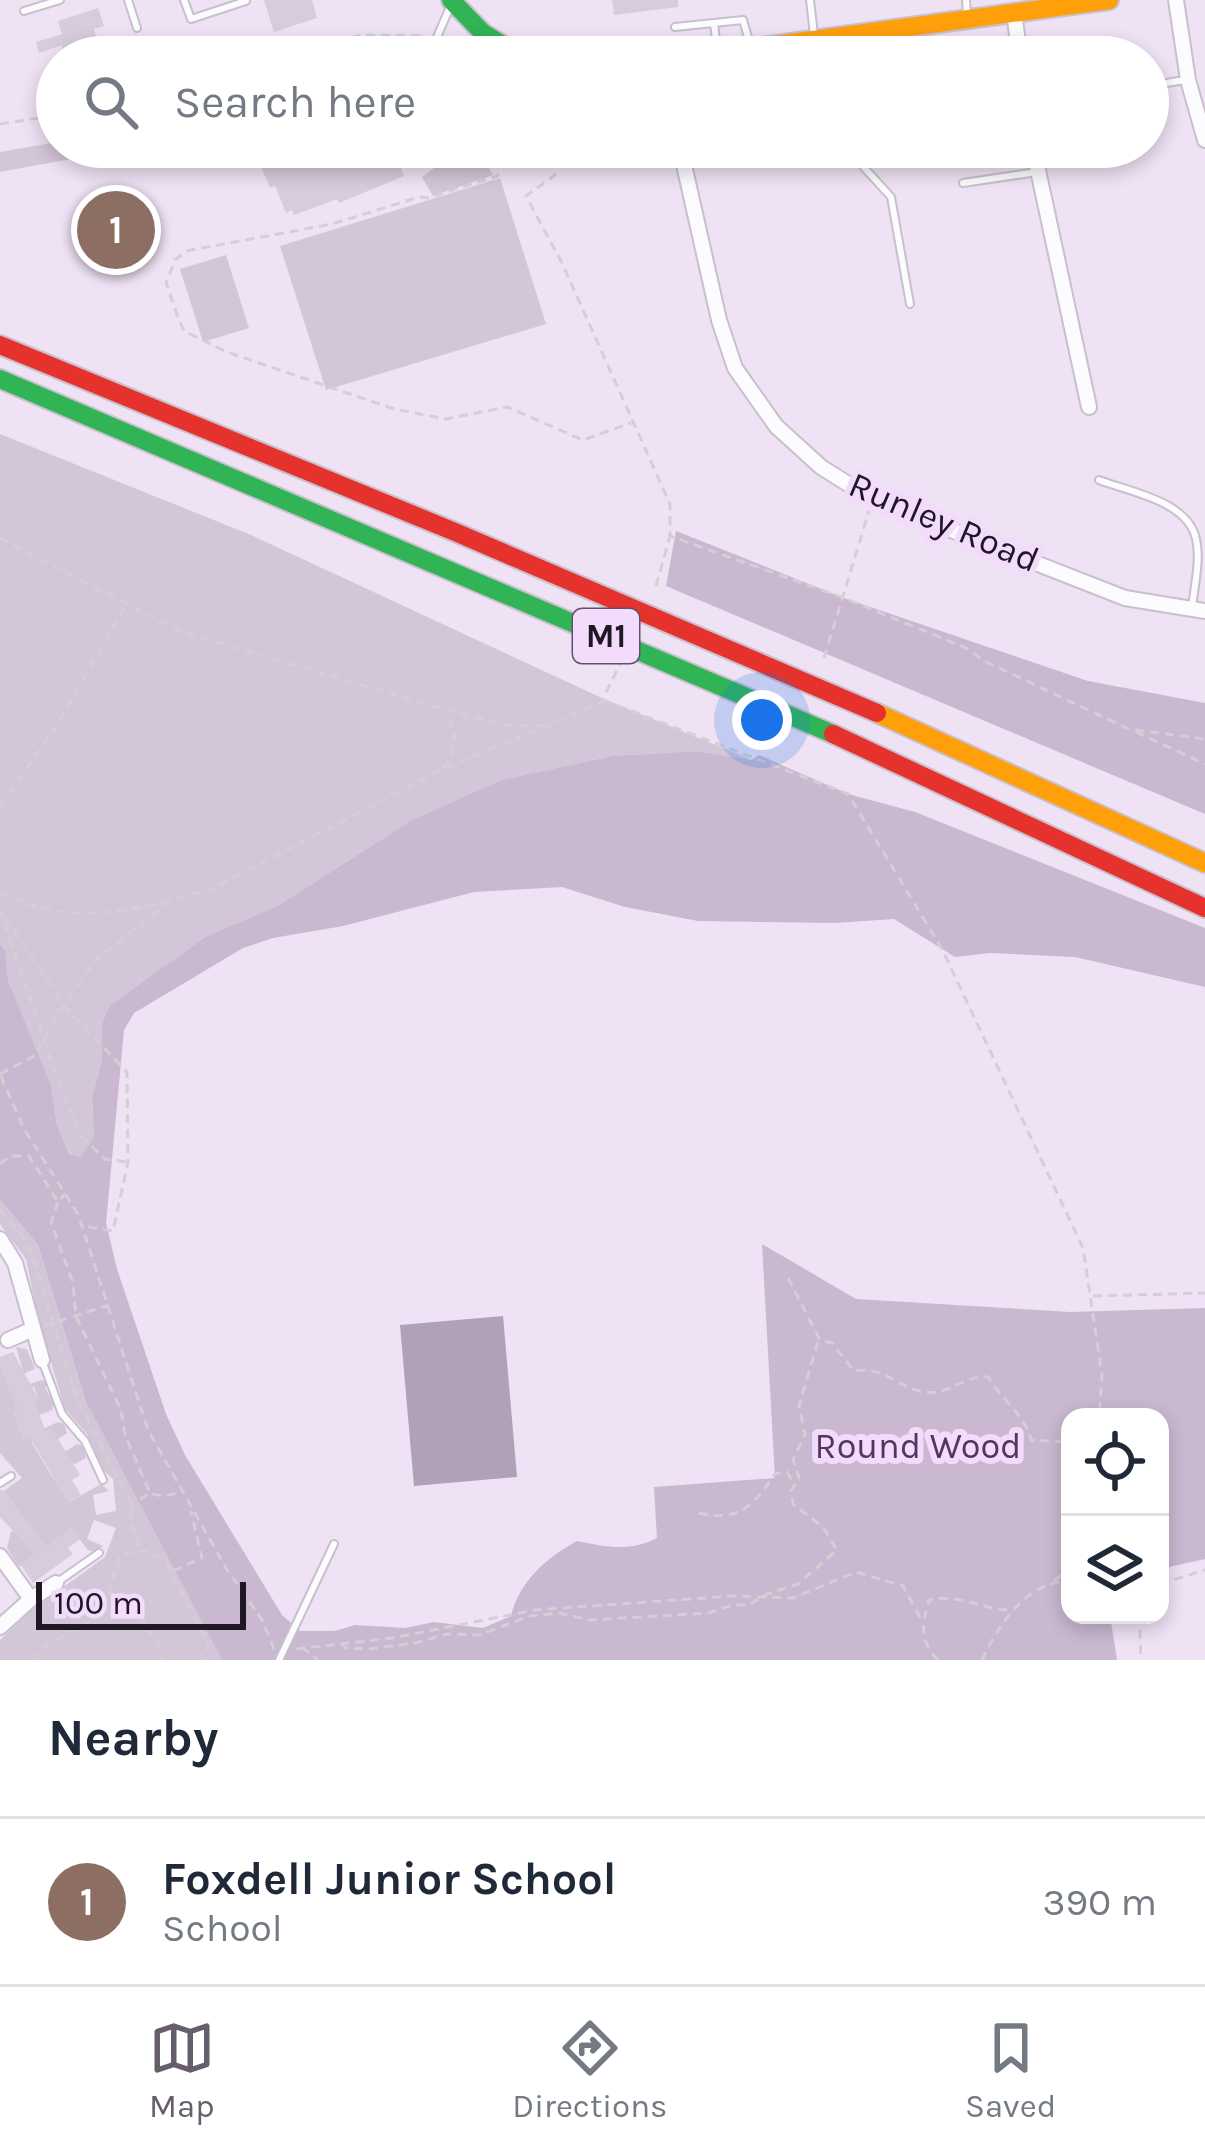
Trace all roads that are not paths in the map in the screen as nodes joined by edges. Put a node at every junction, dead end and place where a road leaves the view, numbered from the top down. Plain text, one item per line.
1 (60, 0) edge
2 (128, 0) edge
3 (184, 0) edge
4 (811, 0) edge
5 (1108, 0) edge
6 (1176, 0) edge
7 (452, 1) edge
8 (247, 2) edge
9 (967, 9) edge
10 (24, 11) dead end
11 (1014, 13) junction
12 (714, 23) junction
13 (675, 27) dead end
14 (137, 28) dead end
15 (841, 35) joint
16 (438, 36) edge
17 (486, 36) edge
18 (716, 36) edge
19 (747, 36) edge
20 (814, 36) edge
21 (834, 36) edge
22 (1017, 36) edge
23 (1195, 85) edge
24 (1205, 140) edge
25 (685, 168) edge
26 (865, 168) edge
27 (1036, 168) edge
28 (1037, 172) junction
29 (963, 183) dead end
30 (910, 304) dead end
31 (0, 345) edge
32 (0, 379) edge
33 (1089, 407) dead end
34 (1099, 480) dead end
35 (1198, 612) edge
36 (1205, 863) edge
37 (1205, 908) edge
38 (0, 1239) edge
39 (31, 1330) junction
40 (8, 1340) dead end
41 (42, 1360) joint
42 (10, 1476) dead end
43 (103, 1480) dead end
44 (0, 1483) edge
45 (334, 1544) dead end
46 (99, 1553) dead end
47 (0, 1556) edge
48 (53, 1585) joint
49 (31, 1599) junction
50 (0, 1628) edge
51 (279, 1660) edge

1 - 10 lane
2 - 14 lane
3 - 8 lane
4 - 20 lane
5 - 11 main road
6 - 23 street
7 - 16 lane
7 - 17 main road
9 - 11 main road
9 - 15 main road
11 - 22 street
12 - 13 lane
12 - 18 lane
12 - 19 lane
15 - 21 main road
23 - 24 street
25 - 35 street, Runley Road
26 - 30 lane
27 - 28 street
28 - 29 lane
28 - 33 street
31 - 36 main road, M1
32 - 37 main road, M1
34 - 35 lane
38 - 39 street
39 - 40 street
39 - 41 street
41 - 43 lane
42 - 44 lane
45 - 51 lane
46 - 48 lane
47 - 49 street
48 - 49 street
49 - 50 street

